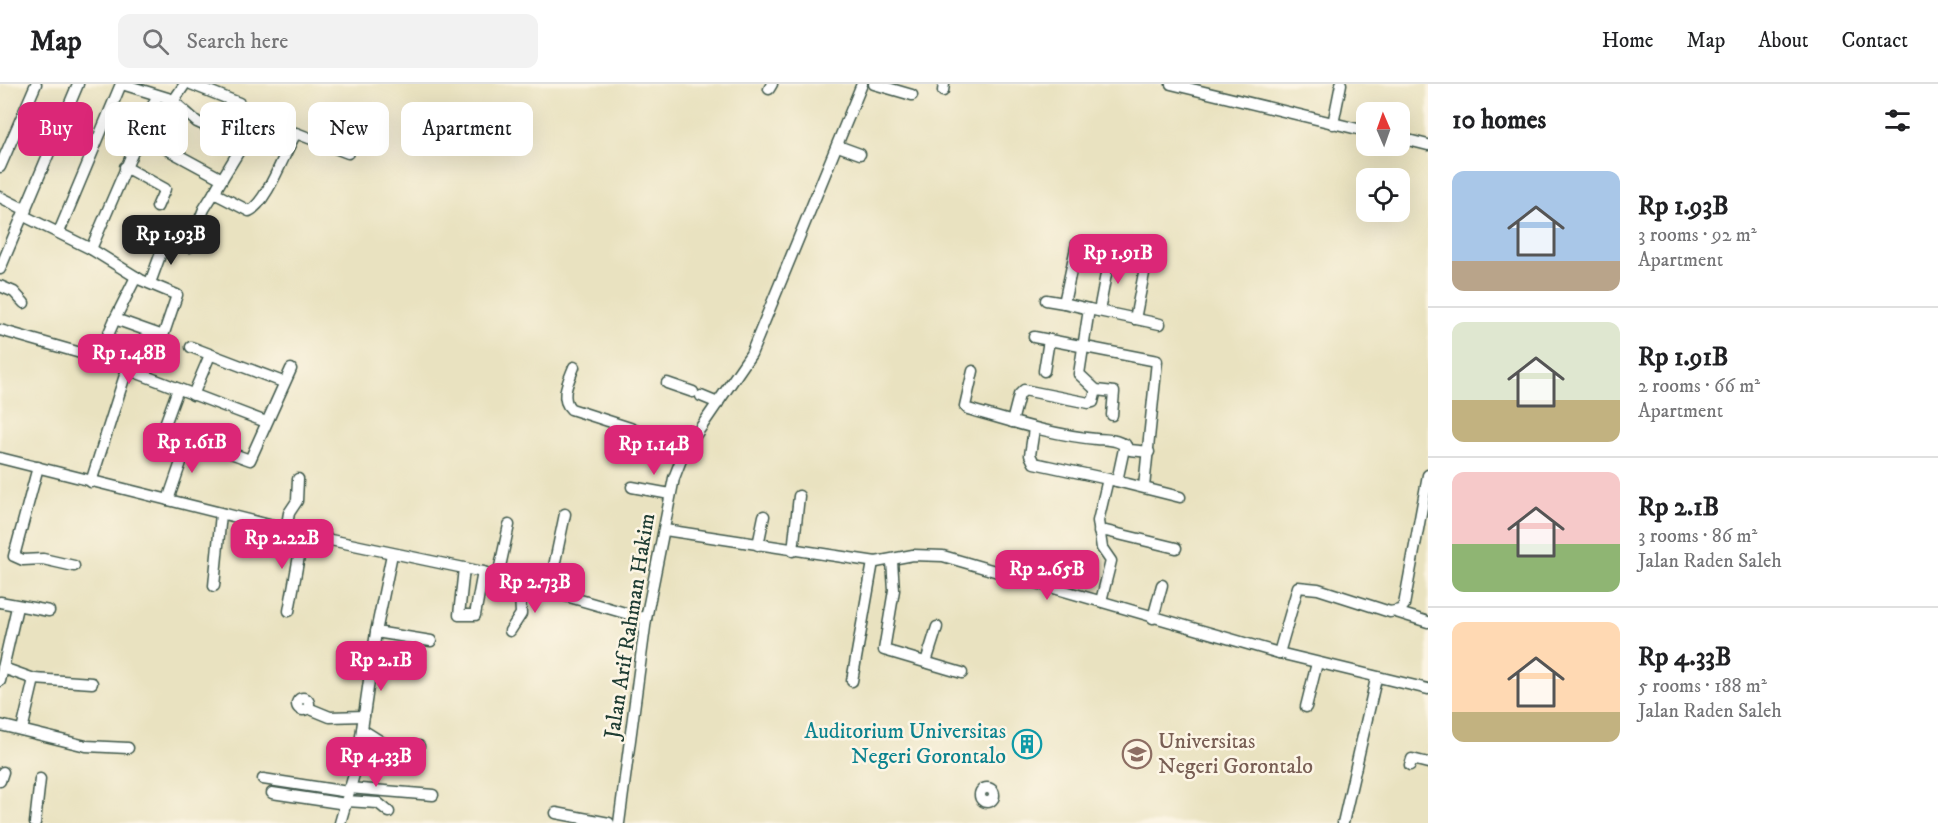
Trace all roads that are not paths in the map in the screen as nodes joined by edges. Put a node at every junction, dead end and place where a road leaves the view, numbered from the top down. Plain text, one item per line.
1 (36, 84) edge
2 (78, 84) edge
3 (185, 84) edge
4 (191, 84) edge
5 (874, 84) edge
6 (1171, 84) edge
7 (1341, 84) edge
8 (127, 85) edge
9 (860, 85) edge
10 (912, 95) dead end
11 (157, 96) junction
12 (172, 100) junction
13 (155, 102) edge
14 (236, 102) edge
15 (200, 123) edge
16 (1333, 124) junction
17 (1356, 129) edge
18 (308, 137) edge
19 (1410, 140) edge
20 (1428, 145) edge
21 (838, 146) junction
22 (860, 154) dead end
23 (130, 156) edge
24 (180, 156) edge
25 (236, 156) edge
26 (0, 167) edge
27 (125, 167) junction
28 (222, 179) junction
29 (214, 193) junction
30 (0, 197) edge
31 (157, 207) dead end
32 (25, 213) junction
33 (60, 232) junction
34 (166, 239) dead end
35 (1077, 243) dead end
36 (189, 247) dead end
37 (91, 249) junction
38 (1110, 253) dead end
39 (1146, 263) dead end
40 (0, 268) edge
41 (136, 277) junction
42 (150, 284) junction
43 (0, 286) edge
44 (1046, 300) dead end
45 (24, 303) dead end
46 (1064, 303) junction
47 (1094, 310) junction
48 (115, 319) junction
49 (1135, 319) junction
50 (1160, 324) dead end
51 (0, 330) edge
52 (1034, 336) dead end
53 (1049, 340) junction
54 (1084, 346) junction
55 (191, 347) dead end
56 (210, 355) junction
57 (98, 358) junction
58 (574, 367) dead end
59 (127, 369) junction
60 (291, 369) dead end
61 (1044, 370) dead end
62 (973, 371) dead end
63 (283, 382) junction
64 (667, 383) dead end
65 (178, 388) junction
66 (1096, 390) junction
67 (193, 395) junction
68 (718, 403) junction
69 (1112, 415) dead end
70 (266, 422) junction
71 (1012, 422) junction
72 (1034, 429) junction
73 (189, 439) junction
74 (1125, 444) junction
75 (684, 452) junction
76 (1149, 452) junction
77 (0, 458) edge
78 (38, 467) junction
79 (1428, 476) edge
80 (298, 479) dead end
81 (1113, 480) junction
82 (91, 482) junction
83 (632, 487) dead end
84 (1144, 487) junction
85 (670, 494) junction
86 (799, 496) dead end
87 (1426, 496) edge
88 (1180, 497) dead end
89 (168, 500) junction
90 (221, 514) junction
91 (564, 514) dead end
92 (764, 516) dead end
93 (508, 525) dead end
94 (286, 530) junction
95 (665, 530) junction
96 (1099, 532) junction
97 (303, 534) junction
98 (758, 545) junction
99 (1176, 548) dead end
100 (793, 551) junction
101 (392, 554) junction
102 (892, 561) junction
103 (873, 562) junction
104 (74, 566) dead end
105 (464, 568) junction
106 (483, 572) junction
107 (498, 576) junction
108 (524, 583) junction
109 (1162, 585) dead end
110 (214, 586) dead end
111 (549, 590) junction
112 (1101, 601) junction
113 (0, 602) edge
114 (17, 607) junction
115 (49, 611) dead end
116 (289, 612) dead end
117 (1396, 612) junction
118 (1153, 618) junction
119 (646, 619) junction
120 (1428, 622) edge
121 (937, 627) dead end
122 (510, 631) dead end
123 (376, 632) junction
124 (430, 641) dead end
125 (1279, 653) junction
126 (926, 662) junction
127 (1317, 663) junction
128 (3, 668) junction
129 (962, 673) dead end
130 (34, 679) junction
131 (1376, 679) junction
132 (0, 681) edge
133 (852, 681) dead end
134 (92, 683) dead end
135 (1428, 689) edge
136 (1306, 707) dead end
137 (308, 708) dead end
138 (364, 716) junction
139 (0, 725) edge
140 (22, 730) junction
141 (362, 730) junction
142 (419, 746) dead end
143 (128, 748) dead end
144 (1428, 763) edge
145 (1410, 765) dead end
146 (40, 779) dead end
147 (263, 779) dead end
148 (272, 793) dead end
149 (433, 795) dead end
150 (347, 796) junction
151 (389, 812) dead end
152 (556, 813) dead end
153 (35, 823) edge
154 (340, 823) edge
155 (609, 823) edge
156 (619, 823) edge
157 (1343, 823) edge

1 - 26 street
2 - 32 street
3 - 12 street
4 - 14 street
5 - 10 street
6 - 16 street
7 - 16 street
8 - 11 street
8 - 33 street
9 - 21 street, Jalan Arif Rahman Hakim
11 - 12 street
11 - 13 street
12 - 15 street
16 - 17 street
18 - 29 street
19 - 20 street
21 - 22 street
21 - 68 street, Jalan Arif Rahman Hakim
23 - 27 street
24 - 28 street
25 - 28 street
27 - 31 street
27 - 37 street
28 - 29 street
29 - 36 street
30 - 32 street
32 - 33 street
32 - 40 street
33 - 37 street
34 - 42 street
35 - 46 street
37 - 41 street
38 - 47 street
39 - 49 street
41 - 42 street
41 - 48 street
42 - 48 street
43 - 45 street
44 - 46 street
46 - 47 street
47 - 49 street
47 - 54 street
48 - 57 street
49 - 50 street
51 - 57 street
52 - 53 street
53 - 54 street
53 - 61 street
54 - 66 street
54 - 76 street
55 - 56 street
56 - 63 street
56 - 67 street
57 - 59 street
58 - 75 street
59 - 65 street
59 - 82 street
60 - 63 street
62 - 71 street
63 - 70 street
64 - 68 street
65 - 67 street
65 - 73 street
66 - 69 street
66 - 71 street
67 - 70 street
68 - 75 street, Jalan Arif Rahman Hakim
70 - 73 street
71 - 72 street
72 - 74 street
72 - 81 street
73 - 89 street
74 - 76 street
74 - 81 street
75 - 85 street, Jalan Arif Rahman Hakim
76 - 84 street
77 - 78 street
78 - 82 street
78 - 104 street
79 - 87 street
80 - 94 street
81 - 84 street
81 - 96 street
82 - 89 street
83 - 85 street
84 - 88 street
85 - 95 street, Jalan Arif Rahman Hakim
86 - 100 street
87 - 117 street
89 - 90 street
90 - 94 street
90 - 110 street
91 - 111 street
92 - 98 street
93 - 107 street
94 - 97 street
95 - 98 street
95 - 119 street, Jalan Arif Rahman Hakim
96 - 99 street
96 - 112 street
97 - 101 street
97 - 116 street
98 - 100 street
100 - 103 street
101 - 105 street
101 - 123 street
102 - 103 street
102 - 112 street
102 - 126 street
103 - 133 street
105 - 106 street
105 - 106 street
106 - 107 street
107 - 108 street
108 - 111 street
108 - 122 street
109 - 118 street
111 - 119 street
112 - 118 street
113 - 114 street
114 - 115 street
114 - 128 street
117 - 120 street
117 - 125 street
118 - 125 street
119 - 156 street, Jalan Arif Rahman Hakim
121 - 126 street
123 - 124 street
123 - 138 street
125 - 127 street
126 - 129 street
127 - 131 street
127 - 136 street
128 - 130 street
128 - 132 street
130 - 134 street
130 - 140 street
131 - 135 street
131 - 157 street
137 - 138 street
138 - 141 street
139 - 140 street
140 - 143 street
141 - 142 street
141 - 150 street
144 - 145 street
146 - 153 street
147 - 150 street
148 - 150 street
149 - 150 street
150 - 151 street
150 - 154 street
152 - 155 street

